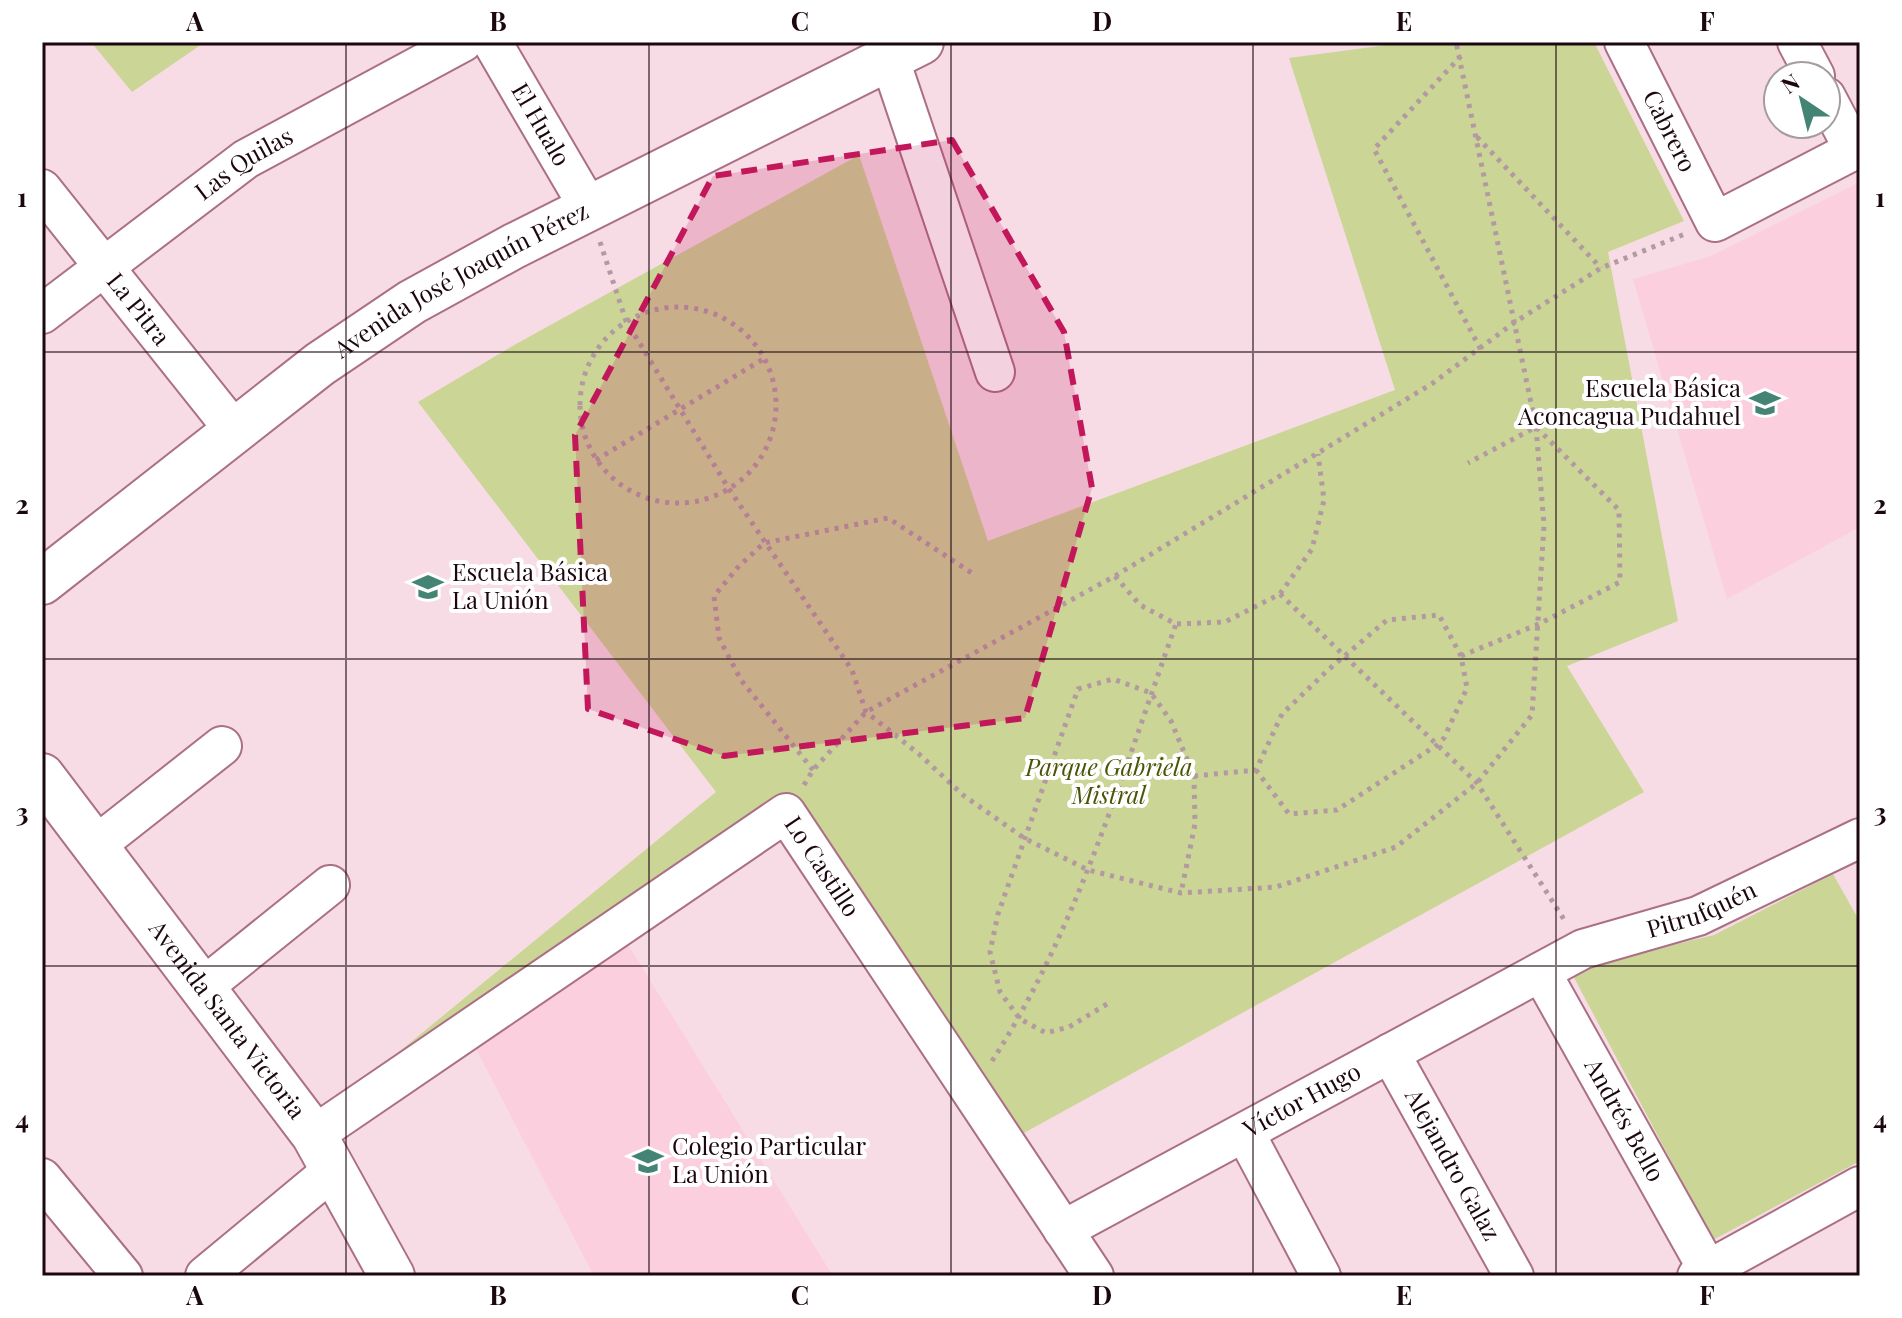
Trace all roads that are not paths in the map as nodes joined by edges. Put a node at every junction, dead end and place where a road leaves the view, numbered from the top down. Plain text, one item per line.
1 (463, 42) edge
2 (492, 42) edge
3 (1624, 42) edge
4 (1797, 42) edge
5 (905, 49) edge
6 (1807, 60) edge
7 (1842, 124) edge
8 (1857, 149) edge
9 (42, 189) edge
10 (589, 208) junction
11 (104, 266) junction
12 (42, 314) edge
13 (995, 372) dead end
14 (234, 430) junction
15 (42, 582) edge
16 (222, 746) dead end
17 (42, 776) edge
18 (1860, 838) edge
19 (95, 846) junction
20 (330, 885) dead end
21 (1541, 972) junction
22 (202, 988) junction
23 (1390, 1053) junction
24 (1245, 1133) junction
25 (323, 1152) junction
26 (42, 1179) edge
27 (1860, 1188) edge
28 (1063, 1230) junction
29 (1703, 1273) edge
30 (123, 1276) edge
31 (205, 1276) edge
32 (392, 1276) edge
33 (1094, 1276) edge
34 (1321, 1276) edge
35 (1514, 1276) edge

1 - 11 street, Las Quilas
2 - 10 street, El Hualo
3 - 8 street, Cabrero
4 - 6 street
5 - 10 main road, Avenida José Joaquín Pérez
5 - 13 street
7 - 8 street
9 - 11 street, La Pitra
10 - 14 main road, Avenida José Joaquín Pérez
11 - 12 street, Las Quilas
11 - 14 street, La Pitra
14 - 15 main road, Avenida José Joaquín Pérez
16 - 19 street
17 - 19 main road, Avenida Santa Victoria
18 - 21 street, Pitrufquén
19 - 22 main road, Avenida Santa Victoria
20 - 22 street
21 - 23 street, Víctor Hugo
21 - 29 street, Andrés Bello
22 - 25 main road, Avenida Santa Victoria
23 - 24 street, Víctor Hugo
23 - 35 street, Alejandro Galaz
24 - 28 street, Víctor Hugo
24 - 34 street
25 - 28 street, Lo Castillo
25 - 31 street, Lo Castillo
25 - 32 main road, Avenida Santa Victoria
26 - 30 street
27 - 29 street
28 - 33 street, Lo Castillo

